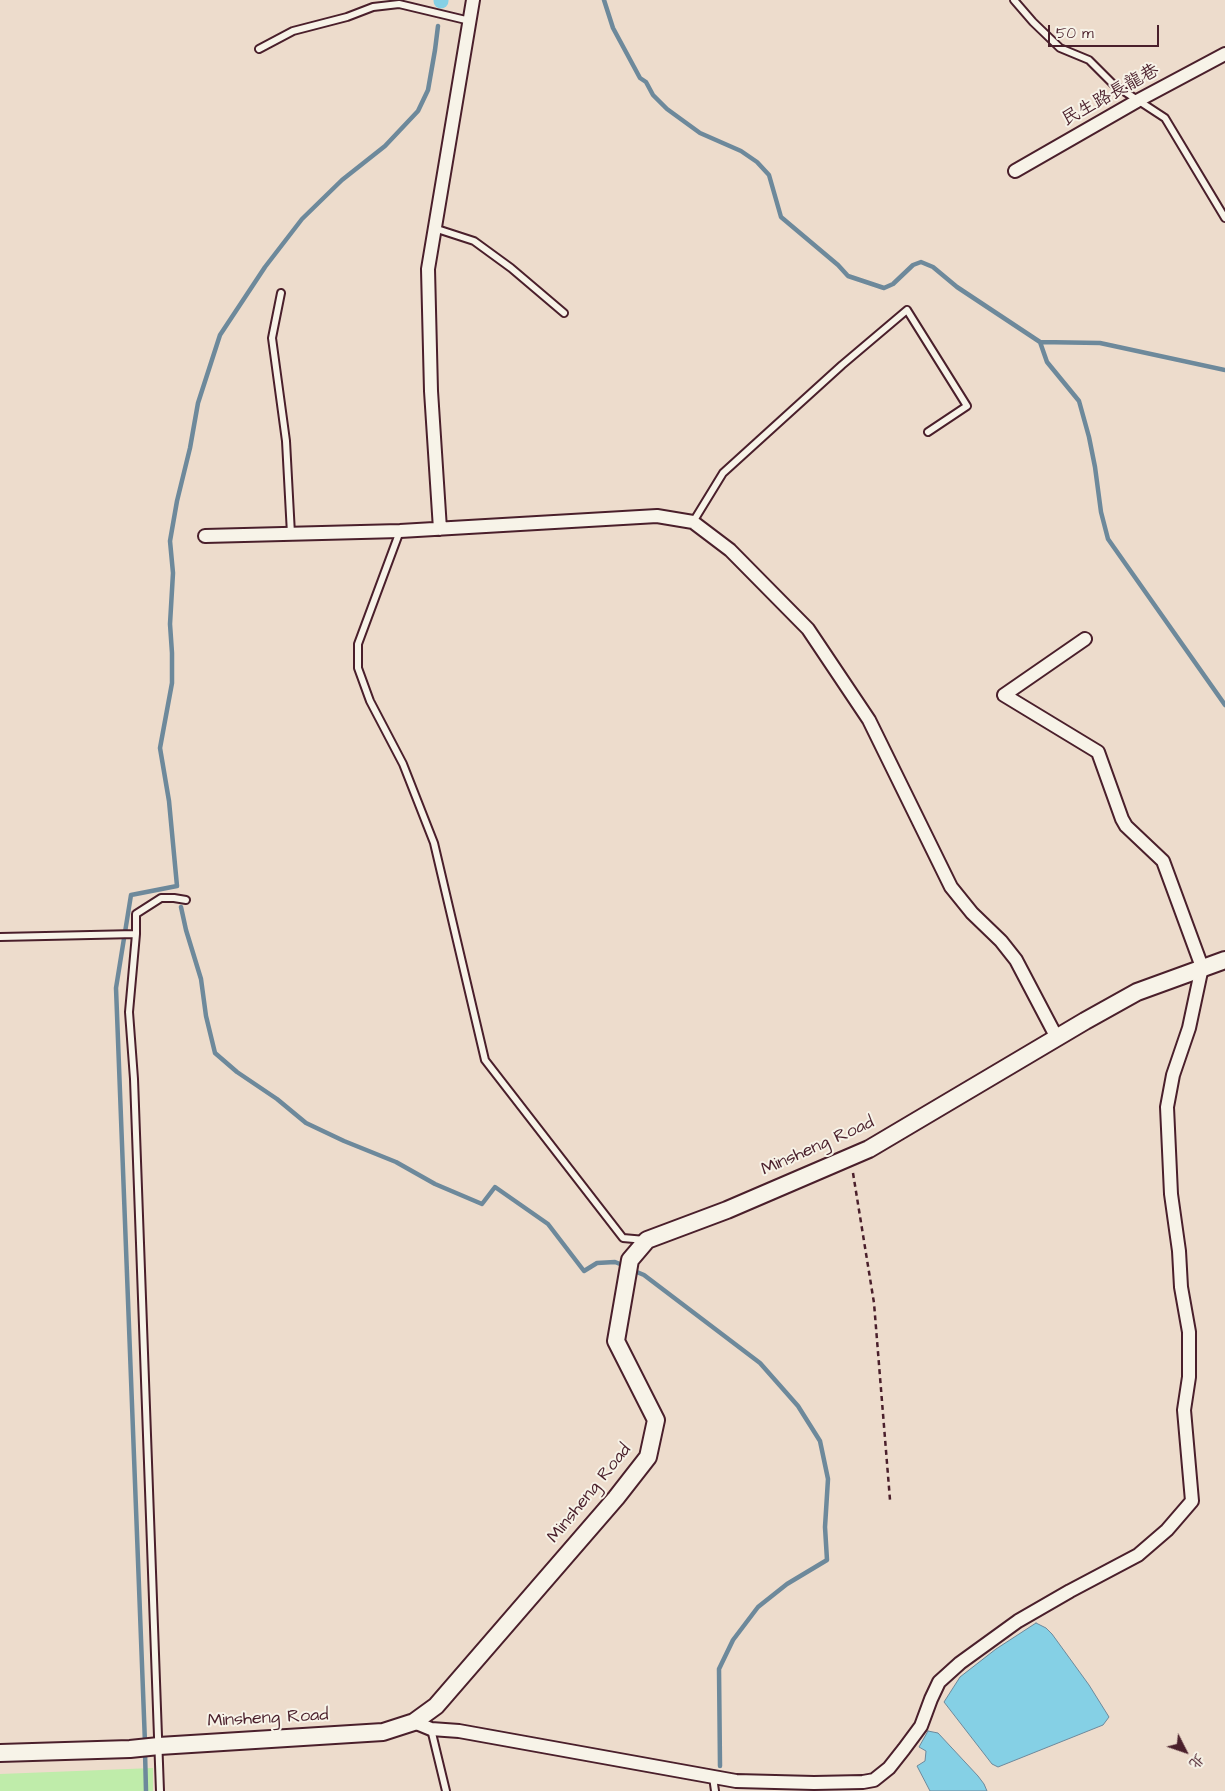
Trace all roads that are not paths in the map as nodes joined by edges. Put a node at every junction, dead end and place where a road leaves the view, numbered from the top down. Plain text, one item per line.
1 (473, 0) edge
2 (1014, 0) edge
3 (470, 21) junction
4 (259, 49) dead end
5 (1225, 54) edge
6 (1137, 101) junction
7 (1015, 171) dead end
8 (1225, 218) edge
9 (434, 228) junction
10 (281, 293) dead end
11 (564, 313) dead end
12 (928, 432) dead end
13 (692, 522) junction
14 (440, 528) junction
15 (400, 531) junction
16 (291, 534) junction
17 (205, 536) dead end
18 (1085, 639) dead end
19 (186, 900) dead end
20 (136, 934) junction
21 (0, 937) edge
22 (1225, 960) edge
23 (1202, 967) junction
24 (1057, 1038) junction
25 (646, 1240) junction
26 (414, 1722) junction
27 (432, 1729) junction
28 (159, 1746) junction
29 (0, 1753) edge
30 (713, 1777) junction
31 (160, 1791) edge
32 (446, 1791) edge
33 (715, 1791) edge

1 - 3 street
2 - 6 lane
3 - 4 lane
3 - 9 street
5 - 6 street, 民生路長龍巷
6 - 7 street, 民生路長龍巷
6 - 8 lane
9 - 11 lane
9 - 14 street
10 - 16 lane
12 - 13 lane
13 - 14 street
13 - 24 street
14 - 15 street
15 - 16 street
15 - 25 lane
16 - 17 street
18 - 23 street
19 - 20 lane
20 - 21 lane
20 - 28 lane
22 - 23 street, Minsheng Road
23 - 24 street, Minsheng Road
23 - 30 street
24 - 25 street, Minsheng Road
25 - 26 street, Minsheng Road
26 - 27 street
26 - 28 street, Minsheng Road
27 - 30 street
27 - 32 lane
28 - 29 street, Minsheng Road
28 - 31 lane
30 - 33 lane

